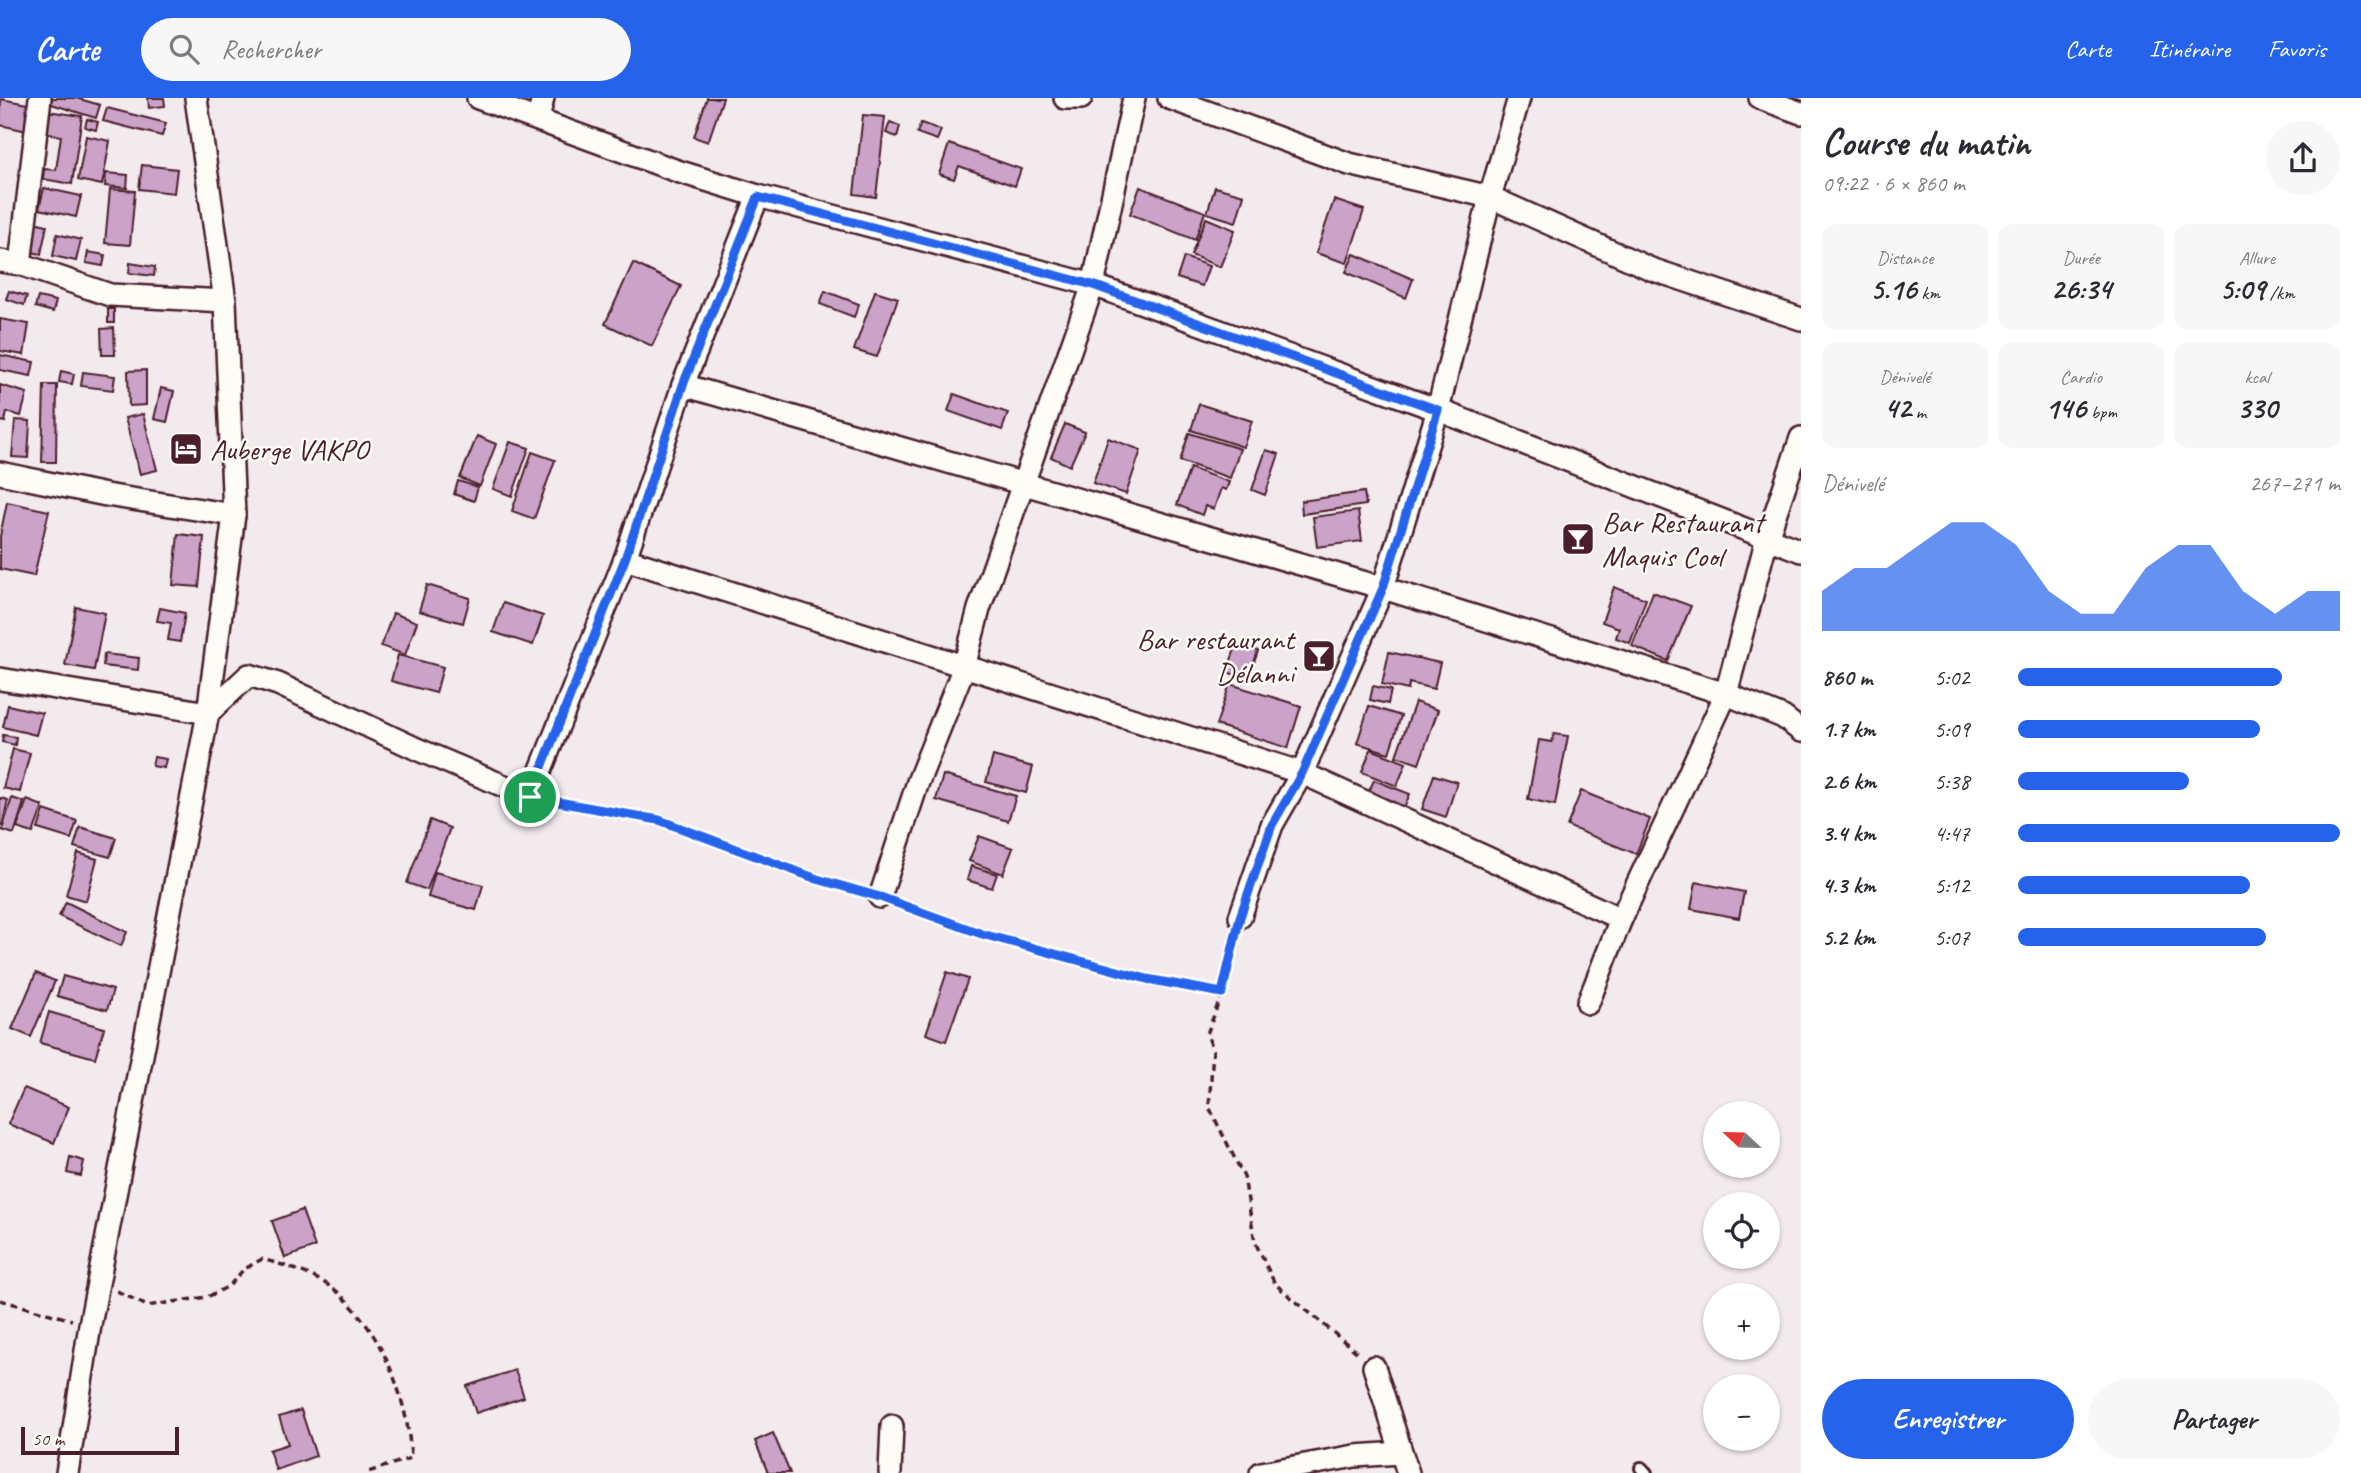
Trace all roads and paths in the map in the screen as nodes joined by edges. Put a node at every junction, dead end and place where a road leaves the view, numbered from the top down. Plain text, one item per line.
1 (40, 98) edge
2 (196, 98) edge
3 (478, 98) edge
4 (543, 98) edge
5 (1065, 98) edge
6 (1081, 98) edge
7 (1134, 98) edge
8 (1169, 98) edge
9 (1519, 98) edge
10 (1760, 98) edge
11 (1801, 113) edge
12 (538, 119) junction
13 (758, 197) junction
14 (1490, 197) junction
15 (10, 262) edge
16 (1093, 285) junction
17 (225, 301) junction
18 (1801, 319) edge
19 (683, 385) junction
20 (1438, 410) junction
21 (1801, 438) edge
22 (0, 473) edge
23 (1023, 484) junction
24 (234, 515) junction
25 (1767, 538) junction
26 (1801, 551) edge
27 (625, 559) junction
28 (1383, 588) junction
29 (964, 667) junction
30 (0, 679) edge
31 (1726, 694) junction
32 (208, 713) junction
33 (1801, 732) edge
34 (1302, 773) junction
35 (530, 797) junction
36 (880, 897) junction
37 (1240, 917) joint
38 (1621, 919) junction
39 (1222, 993) junction
40 (1588, 1003) dead end
41 (99, 1283) junction
42 (0, 1300) edge
43 (90, 1325) junction
44 (1374, 1367) joint
45 (892, 1426) dead end
46 (1399, 1453) junction
47 (67, 1473) edge
48 (365, 1473) edge
49 (890, 1473) edge
50 (1261, 1473) edge
51 (1408, 1473) edge

1 - 15 street
2 - 17 street
3 - 12 street
4 - 12 street
5 - 6 street
7 - 16 street
8 - 14 street
9 - 14 street
10 - 11 street
12 - 13 street
13 - 16 street
13 - 19 street
14 - 18 street
14 - 20 street
15 - 17 street
16 - 20 street
16 - 23 street
17 - 24 street
19 - 23 street
19 - 27 street
20 - 25 street
20 - 28 street
21 - 25 street
22 - 24 street
23 - 28 street
23 - 29 street
24 - 32 street
25 - 26 street
25 - 31 street
27 - 29 street
27 - 35 street
28 - 31 street
28 - 34 street
29 - 34 street
29 - 36 street
30 - 32 street
31 - 33 street
31 - 38 street
32 - 35 street
32 - 41 street
34 - 37 street
34 - 38 street
35 - 36 path
36 - 39 path
37 - 39 path
38 - 40 street
39 - 44 path
41 - 43 street
41 - 48 path
42 - 43 path
43 - 47 street
44 - 46 street
45 - 49 street
46 - 50 street
46 - 51 street

